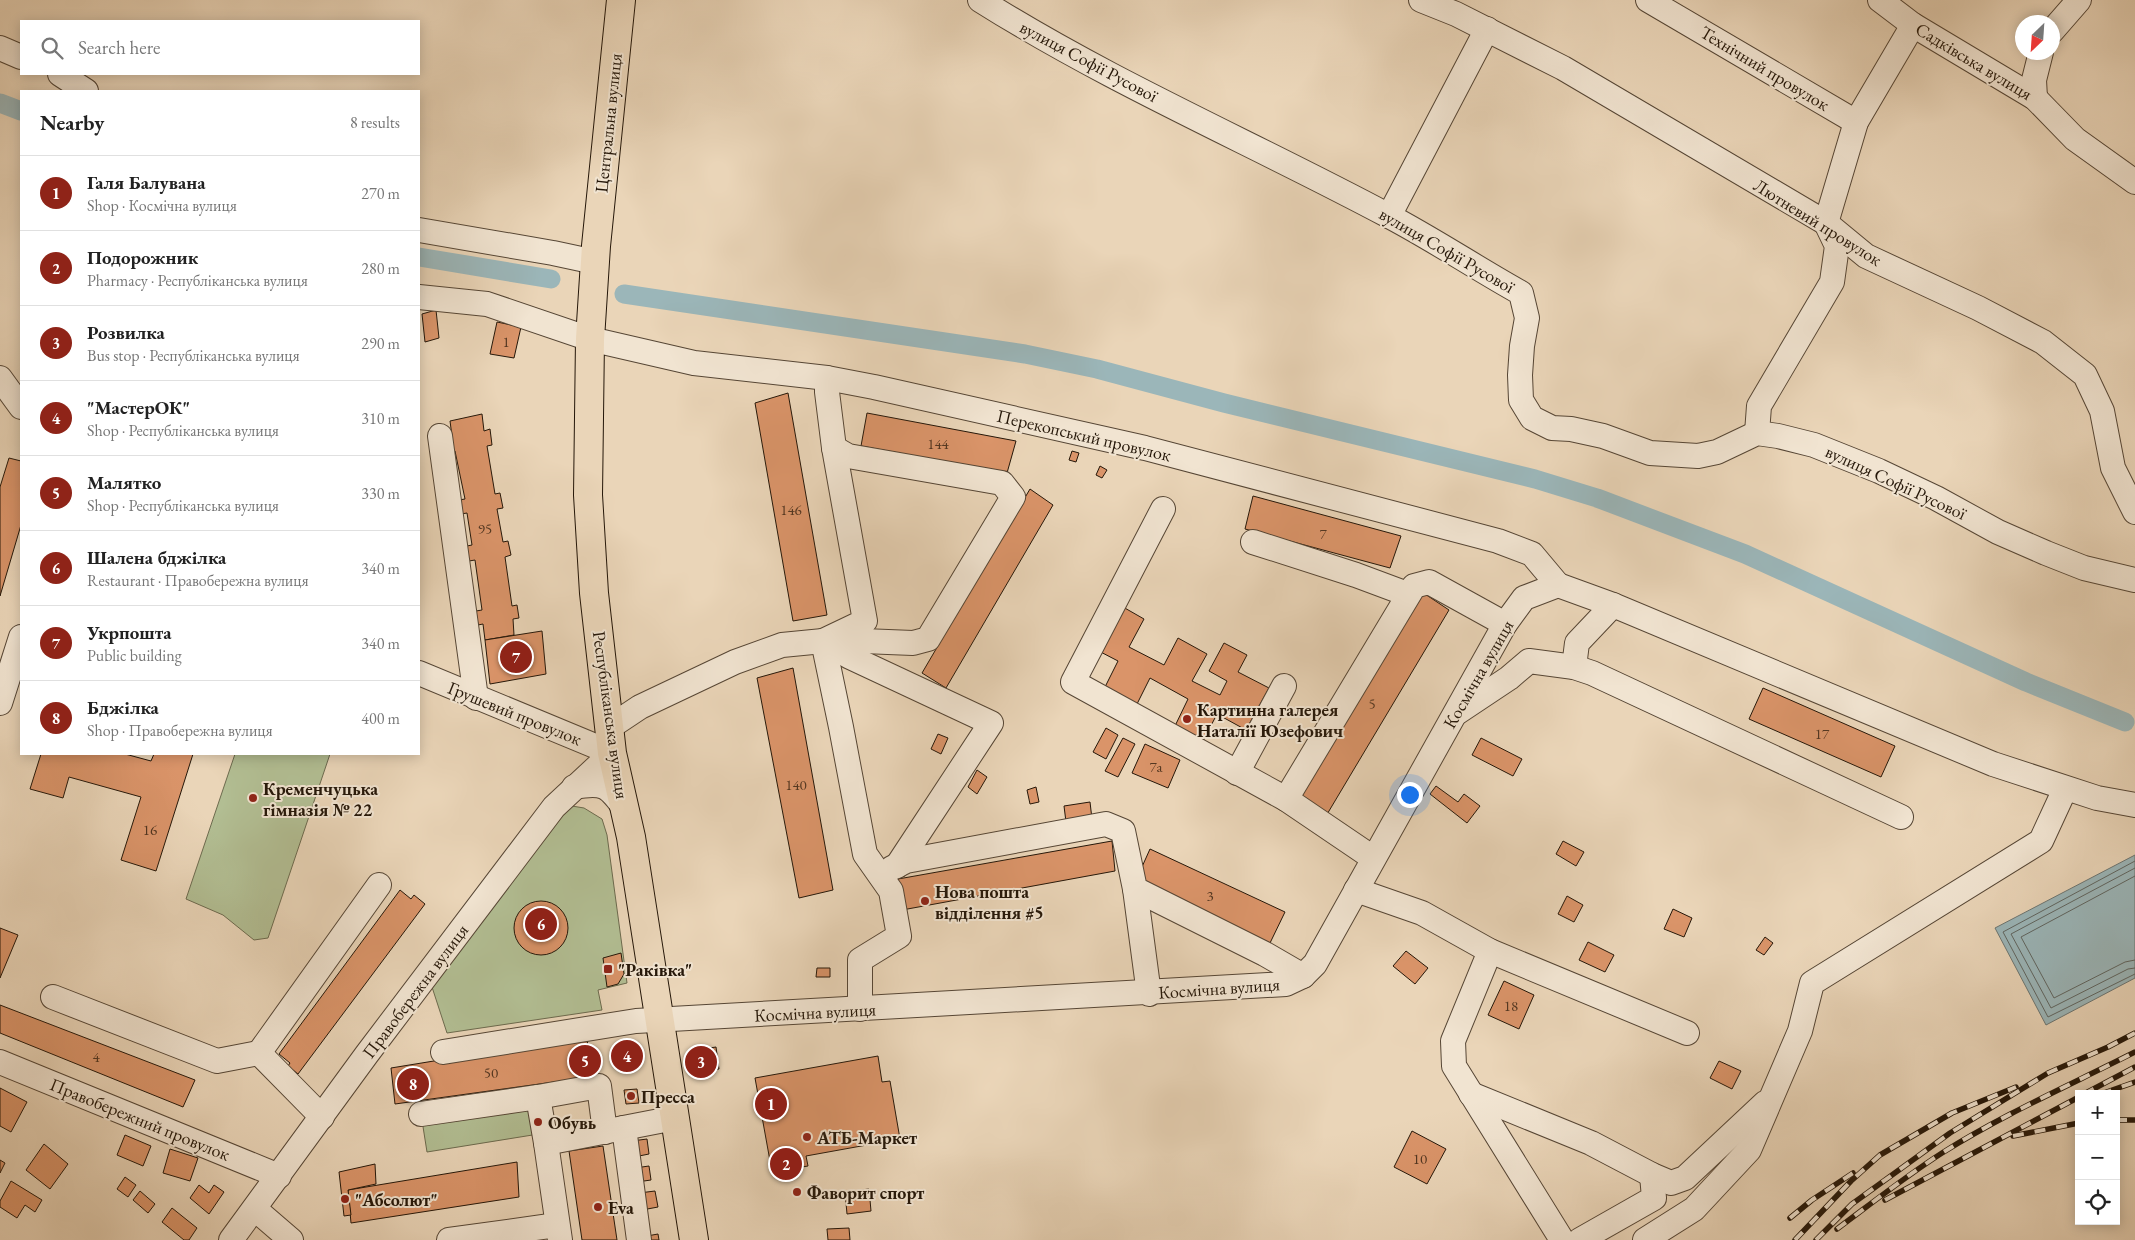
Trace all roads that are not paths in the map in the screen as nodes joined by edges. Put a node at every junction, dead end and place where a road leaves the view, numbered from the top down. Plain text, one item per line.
1 (621, 0) edge
2 (980, 0) edge
3 (1421, 0) edge
4 (1648, 0) edge
5 (1880, 0) edge
6 (2079, 0) edge
7 (2060, 22) edge
8 (1914, 25) junction
9 (1487, 30) junction
10 (0, 48) edge
11 (20, 57) edge
12 (2040, 60) edge
13 (62, 75) edge
14 (84, 90) edge
15 (2035, 98) junction
16 (1856, 122) junction
17 (2135, 182) edge
18 (1389, 216) junction
19 (1826, 223) junction
20 (420, 230) edge
21 (596, 254) junction
22 (420, 297) edge
23 (590, 339) junction
24 (0, 378) edge
25 (827, 378) junction
26 (20, 406) edge
27 (1757, 433) junction
28 (440, 436) dead end
29 (834, 448) junction
30 (1163, 509) dead end
31 (2135, 512) edge
32 (1253, 542) dead end
33 (2135, 580) edge
34 (1558, 585) junction
35 (1407, 594) junction
36 (1613, 605) junction
37 (1505, 624) junction
38 (833, 636) junction
39 (20, 639) edge
40 (1574, 667) junction
41 (420, 673) edge
42 (1284, 686) dead end
43 (476, 698) junction
44 (0, 703) edge
45 (1454, 714) junction
46 (611, 740) junction
47 (1237, 773) junction
48 (574, 787) junction
49 (2065, 789) junction
50 (1286, 800) junction
51 (2135, 805) edge
52 (625, 809) junction
53 (1901, 817) dead end
54 (1373, 858) junction
55 (889, 870) junction
56 (378, 885) dead end
57 (1135, 889) junction
58 (1356, 890) junction
59 (1490, 951) junction
60 (1303, 976) junction
61 (1149, 994) junction
62 (53, 997) dead end
63 (860, 1009) junction
64 (660, 1021) junction
65 (1687, 1033) dead end
66 (443, 1052) dead end
67 (259, 1053) junction
68 (0, 1062) edge
69 (1471, 1094) junction
70 (538, 1097) junction
71 (1770, 1098) junction
72 (421, 1114) dead end
73 (322, 1118) junction
74 (675, 1118) junction
75 (614, 1130) junction
76 (546, 1143) junction
77 (279, 1176) junction
78 (1659, 1185) junction
79 (255, 1209) junction
80 (559, 1232) edge
81 (231, 1240) edge
82 (291, 1240) edge
83 (450, 1240) edge
84 (639, 1240) edge
85 (694, 1240) edge
86 (1562, 1240) edge
87 (1580, 1240) edge
88 (1646, 1240) edge

1 - 21 main road, Центральна вулиця
2 - 18 street, вулиця Софії Русової
3 - 9 street, Лютневий провулок
4 - 16 street, Технічний провулок
5 - 8 street, Садківська вулиця
6 - 7 street
8 - 15 street, Садківська вулиця
8 - 16 street
9 - 18 street
9 - 19 street, Лютневий провулок
10 - 11 street
12 - 15 street
13 - 14 street
15 - 17 street, Садківська вулиця
16 - 19 street
18 - 27 street, вулиця Софії Русової
19 - 27 street
19 - 31 street, Лютневий провулок
20 - 21 street
21 - 23 main road, Республіканська вулиця
22 - 23 street, Перекопський провулок
23 - 25 street, Перекопський провулок
23 - 46 main road, Республіканська вулиця
24 - 26 street
25 - 29 street
25 - 34 street, Перекопський провулок
27 - 33 street, вулиця Софії Русової
28 - 43 street
29 - 38 street
29 - 38 street
30 - 47 street
32 - 35 street
34 - 36 street
34 - 37 street, Космічна вулиця
35 - 37 street
35 - 50 street
36 - 40 street
36 - 49 street
37 - 45 street, Космічна вулиця
38 - 46 street, Правобережна вулиця
38 - 55 street
38 - 55 street
39 - 44 street
40 - 45 street
40 - 53 street
41 - 43 street, Грушевий провулок
42 - 47 street
43 - 46 street, Грушевий провулок
45 - 54 street, Космічна вулиця
46 - 48 street, Правобережна вулиця
46 - 52 main road, Республіканська вулиця
47 - 50 street
48 - 52 street
48 - 73 street, Правобережна вулиця
49 - 51 street
49 - 71 street
50 - 54 street
52 - 64 main road, Республіканська вулиця
54 - 58 street, Космічна вулиця
55 - 57 street
55 - 63 street
56 - 67 street
57 - 60 street
57 - 61 street
58 - 59 street
58 - 60 street, Космічна вулиця
59 - 65 street
59 - 69 street
60 - 61 street, Космічна вулиця
61 - 63 street, Космічна вулиця
62 - 67 street
63 - 64 street, Космічна вулиця
64 - 66 street, Космічна вулиця
64 - 74 main road, Республіканська вулиця
67 - 73 street
68 - 77 street, Правобережний провулок
69 - 78 street
69 - 86 street
70 - 72 street
70 - 75 street
70 - 76 street
71 - 78 street
71 - 88 street
73 - 77 street, Правобережна вулиця
74 - 75 street
74 - 85 main road, Республіканська вулиця
75 - 76 street
75 - 84 street
76 - 80 street
77 - 79 street, Правобережна вулиця
78 - 87 street
79 - 81 street, Правобережна вулиця
79 - 82 street
80 - 83 street

